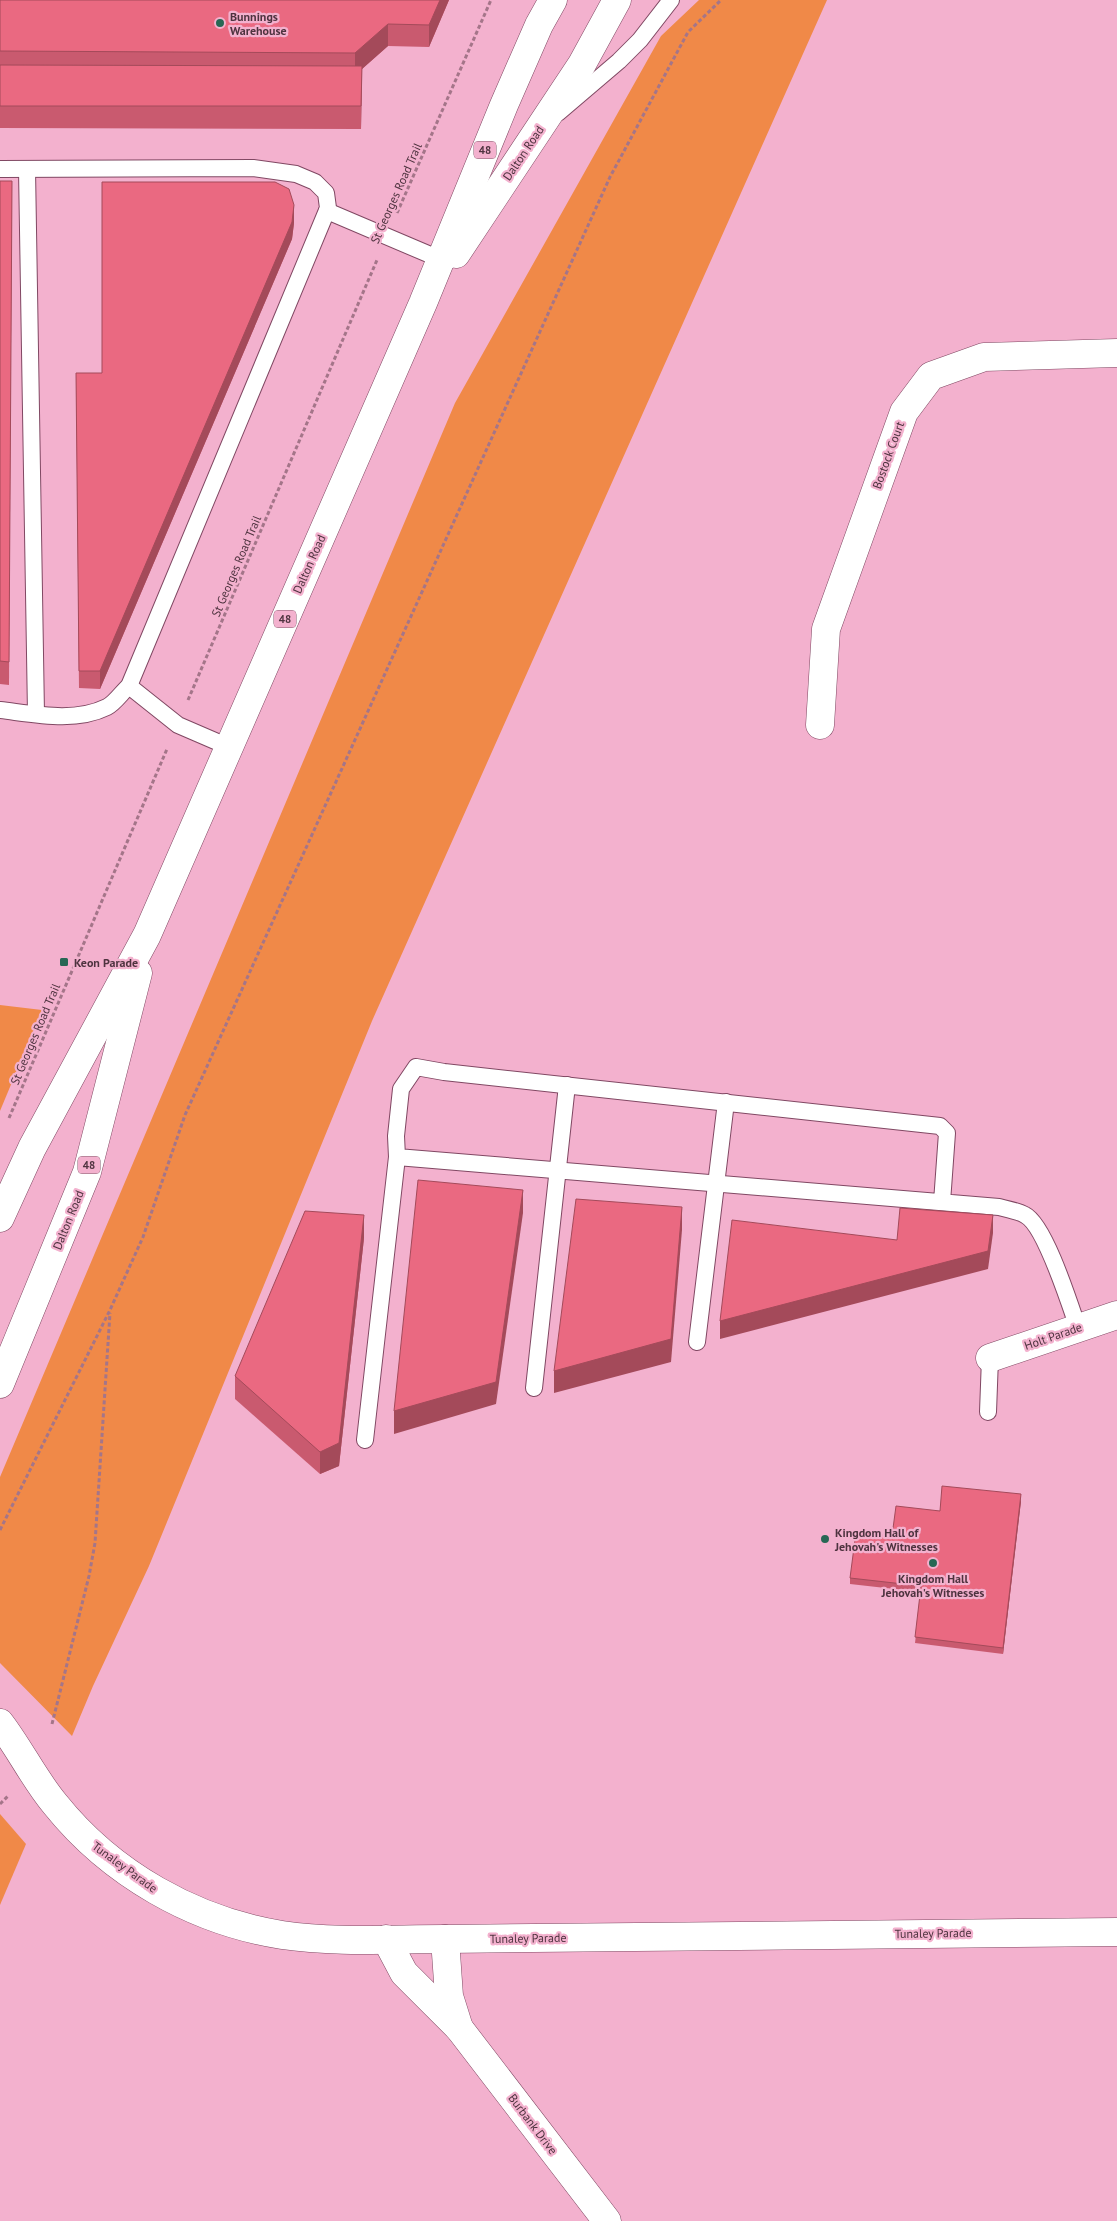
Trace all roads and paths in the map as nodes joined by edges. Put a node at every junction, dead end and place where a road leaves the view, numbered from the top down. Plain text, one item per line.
1 (492, 0) edge
2 (554, 0) edge
3 (617, 0) edge
4 (671, 0) edge
5 (721, 0) edge
6 (539, 129) junction
7 (27, 168) junction
8 (0, 169) edge
9 (327, 210) junction
10 (387, 236) junction
11 (445, 261) junction
12 (1117, 353) edge
13 (129, 686) junction
14 (0, 710) edge
15 (36, 714) junction
16 (820, 725) dead end
17 (178, 726) junction
18 (229, 747) junction
19 (147, 935) junction
20 (567, 1084) junction
21 (726, 1102) junction
22 (8, 1121) dead end
23 (398, 1157) junction
24 (556, 1170) junction
25 (716, 1183) junction
26 (942, 1202) junction
27 (0, 1218) edge
28 (110, 1310) junction
29 (1117, 1314) edge
30 (1078, 1328) junction
31 (696, 1342) dead end
32 (990, 1358) joint
33 (0, 1384) edge
34 (534, 1388) dead end
35 (988, 1412) dead end
36 (365, 1440) dead end
37 (0, 1530) edge
38 (52, 1724) dead end
39 (5, 1732) edge
40 (1117, 1932) edge
41 (386, 1939) junction
42 (445, 1939) junction
43 (460, 2028) junction
44 (607, 2221) edge

1 - 10 path, St Georges Road Trail
2 - 11 street, Dalton Road / 48
3 - 6 street, Dalton Road / 48
4 - 6 lane
5 - 28 path
6 - 11 street, Dalton Road / 48
7 - 8 lane
7 - 9 lane
7 - 15 lane
9 - 10 lane
9 - 13 lane
10 - 11 lane
10 - 17 path, St Georges Road Trail
11 - 18 street, Dalton Road / 48
12 - 16 street, Bostock Court
13 - 15 lane
13 - 17 lane
14 - 15 lane
17 - 18 lane
17 - 22 path, St Georges Road Trail
18 - 19 street, Dalton Road / 48
19 - 27 street, Dalton Road / 48
19 - 33 street, Dalton Road / 48
20 - 21 lane
20 - 23 lane
20 - 24 lane
21 - 25 lane
21 - 26 lane
23 - 24 lane
23 - 36 lane
24 - 25 lane
24 - 34 lane
25 - 26 lane
25 - 31 lane
26 - 30 lane
28 - 37 path
28 - 38 path
29 - 30 street, Holt Parade
30 - 32 street, Holt Parade
32 - 35 lane
39 - 41 street, Tunaley Parade
40 - 42 street, Tunaley Parade
41 - 42 street, Tunaley Parade
41 - 43 street, Burbank Drive
42 - 43 street, Burbank Drive
43 - 44 street, Burbank Drive

